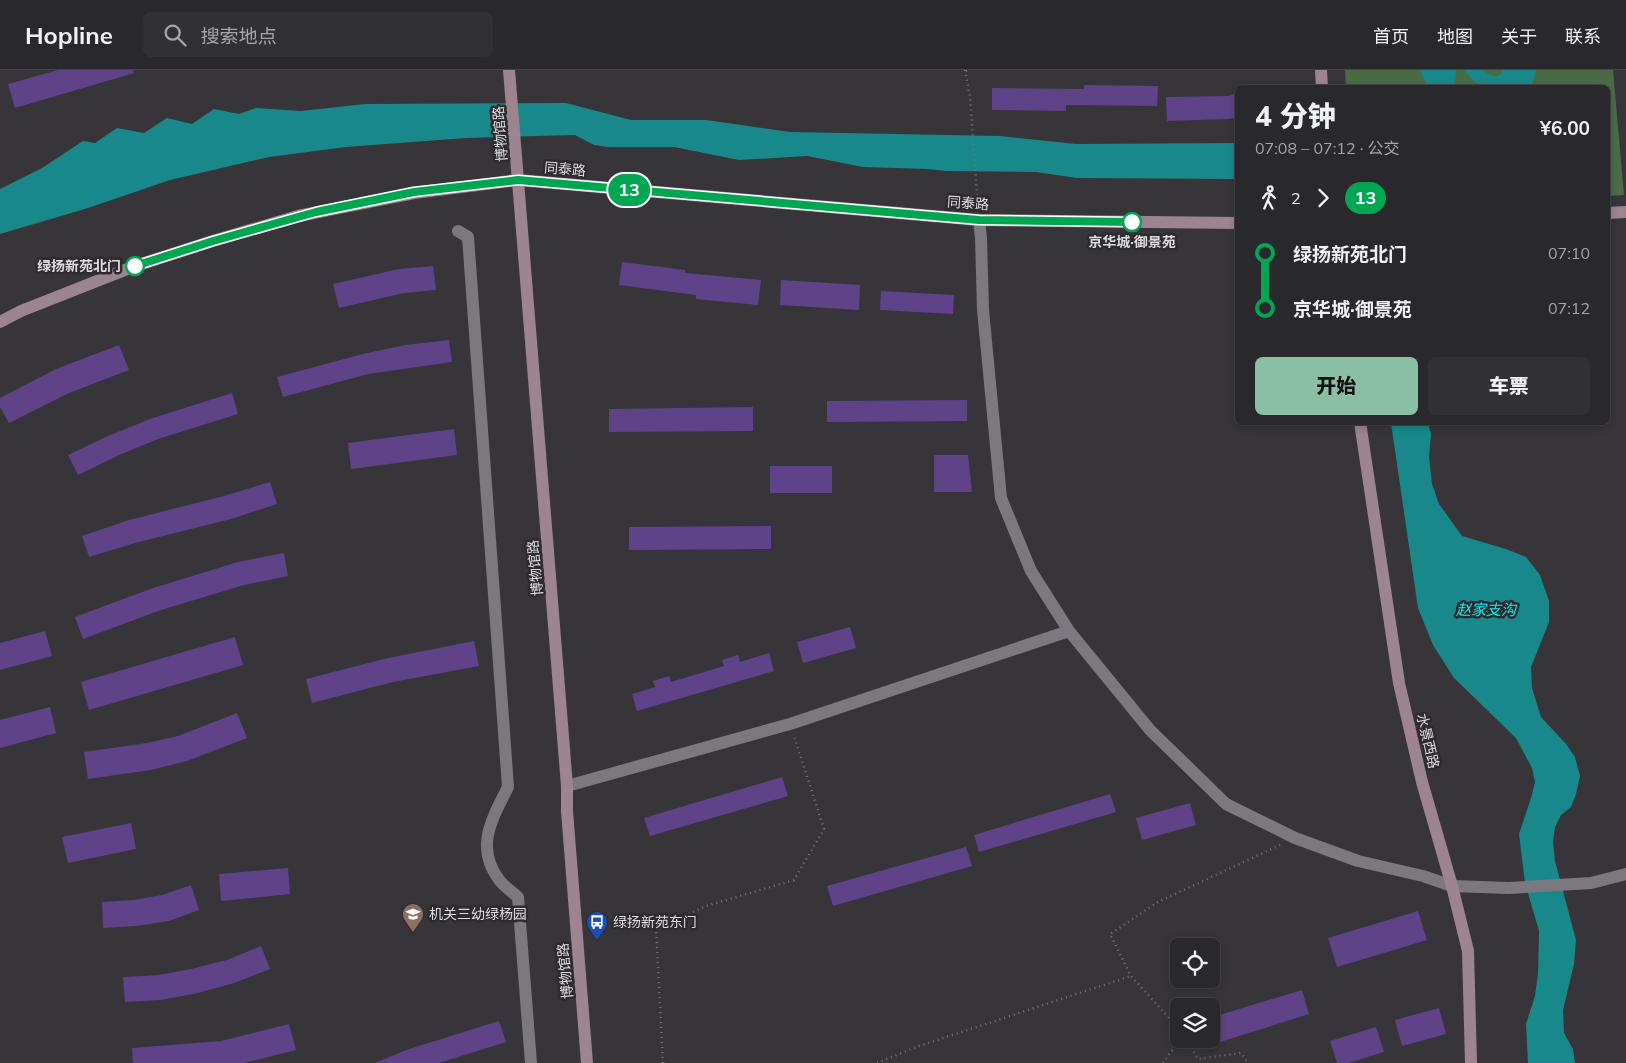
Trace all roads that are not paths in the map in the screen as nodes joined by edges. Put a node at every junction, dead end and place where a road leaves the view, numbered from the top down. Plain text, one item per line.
1 (510, 70) edge
2 (1321, 70) edge
3 (1322, 85) edge
4 (518, 180) junction
5 (1626, 212) edge
6 (1610, 213) edge
7 (979, 220) junction
8 (1235, 223) edge
9 (458, 231) dead end
10 (0, 322) edge
11 (1360, 425) edge
12 (1069, 631) junction
13 (567, 786) junction
14 (1626, 874) edge
15 (1452, 886) junction
16 (531, 1063) edge
17 (587, 1063) edge
18 (1471, 1063) edge

1 - 4 street, 博物馆路
2 - 3 street
4 - 7 street, 同泰路
4 - 10 street, 同泰路
4 - 13 street, 博物馆路
5 - 6 street
7 - 8 street, 同泰路
7 - 12 street
9 - 16 street
11 - 15 street, 水景西路
12 - 13 street
12 - 15 street
13 - 17 street, 博物馆路
14 - 15 street
15 - 18 street, 水景西路

